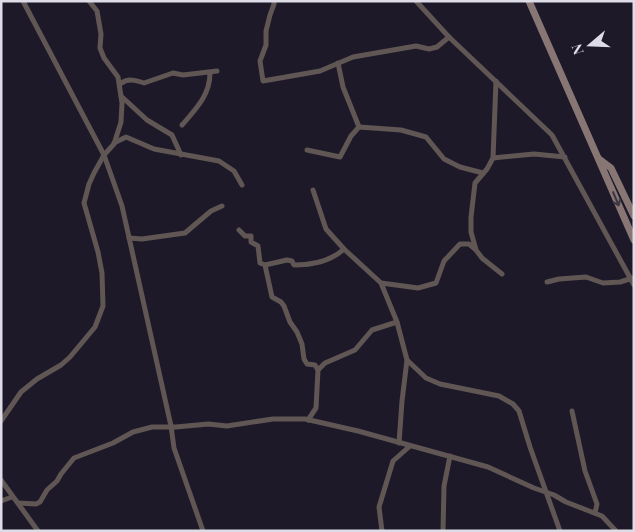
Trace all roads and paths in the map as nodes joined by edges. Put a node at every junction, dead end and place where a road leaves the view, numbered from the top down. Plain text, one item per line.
1 (23, 1) edge
2 (89, 1) edge
3 (274, 1) edge
4 (416, 1) edge
5 (529, 1) edge
6 (449, 37) junction
7 (338, 63) junction
8 (217, 71) dead end
9 (210, 73) junction
10 (496, 81) junction
11 (120, 84) junction
12 (121, 96) junction
13 (182, 125) dead end
14 (359, 127) junction
15 (114, 144) junction
16 (307, 150) dead end
17 (104, 155) junction
18 (181, 155) junction
19 (565, 157) junction
20 (493, 158) junction
21 (599, 158) junction
22 (483, 173) junction
23 (242, 185) dead end
24 (313, 190) dead end
25 (222, 206) dead end
26 (634, 216) edge
27 (240, 230) dead end
28 (129, 238) junction
29 (634, 240) edge
30 (344, 249) junction
31 (476, 250) junction
32 (265, 265) junction
33 (502, 274) dead end
34 (632, 278) edge
35 (547, 282) dead end
36 (381, 283) junction
37 (634, 285) edge
38 (397, 322) junction
39 (407, 360) junction
40 (318, 370) junction
41 (572, 410) dead end
42 (308, 420) junction
43 (1, 421) edge
44 (171, 426) junction
45 (400, 443) junction
46 (410, 446) junction
47 (450, 456) junction
48 (1, 480) edge
49 (547, 492) junction
50 (12, 497) junction
51 (1, 501) edge
52 (18, 503) junction
53 (595, 513) junction
54 (38, 531) edge
55 (203, 531) edge
56 (382, 531) edge
57 (443, 531) edge
58 (560, 531) edge
59 (616, 531) edge

1 - 17 street
2 - 11 street
3 - 7 street
4 - 6 street
5 - 21 main road
6 - 7 street
6 - 10 street
7 - 14 street
8 - 9 street
9 - 11 street
9 - 13 street
10 - 19 street
10 - 20 street
11 - 12 street
12 - 15 street
12 - 18 street
14 - 16 street
14 - 22 street
15 - 17 street
15 - 18 street
17 - 28 street
17 - 43 street
18 - 23 street
19 - 20 street
19 - 34 street
20 - 22 street
21 - 26 main road
21 -> 29 main road
22 - 31 street
24 - 30 street
25 - 28 street
27 - 32 street
28 - 44 street
30 - 32 street
30 - 36 street
31 - 33 street
31 - 36 street
32 - 40 street
34 - 35 street
34 - 37 street
36 - 38 street
38 - 39 street
38 - 40 street
39 - 45 street
39 - 49 street
40 - 42 street
41 - 53 street
42 - 44 street
42 - 45 street
44 - 52 street
44 - 55 street
45 - 46 street
46 - 47 street
46 - 56 street
47 - 49 street
47 - 57 street
48 - 50 street
49 - 53 street
49 - 58 street
50 - 51 street
50 - 52 street
52 - 54 street
53 - 59 street

